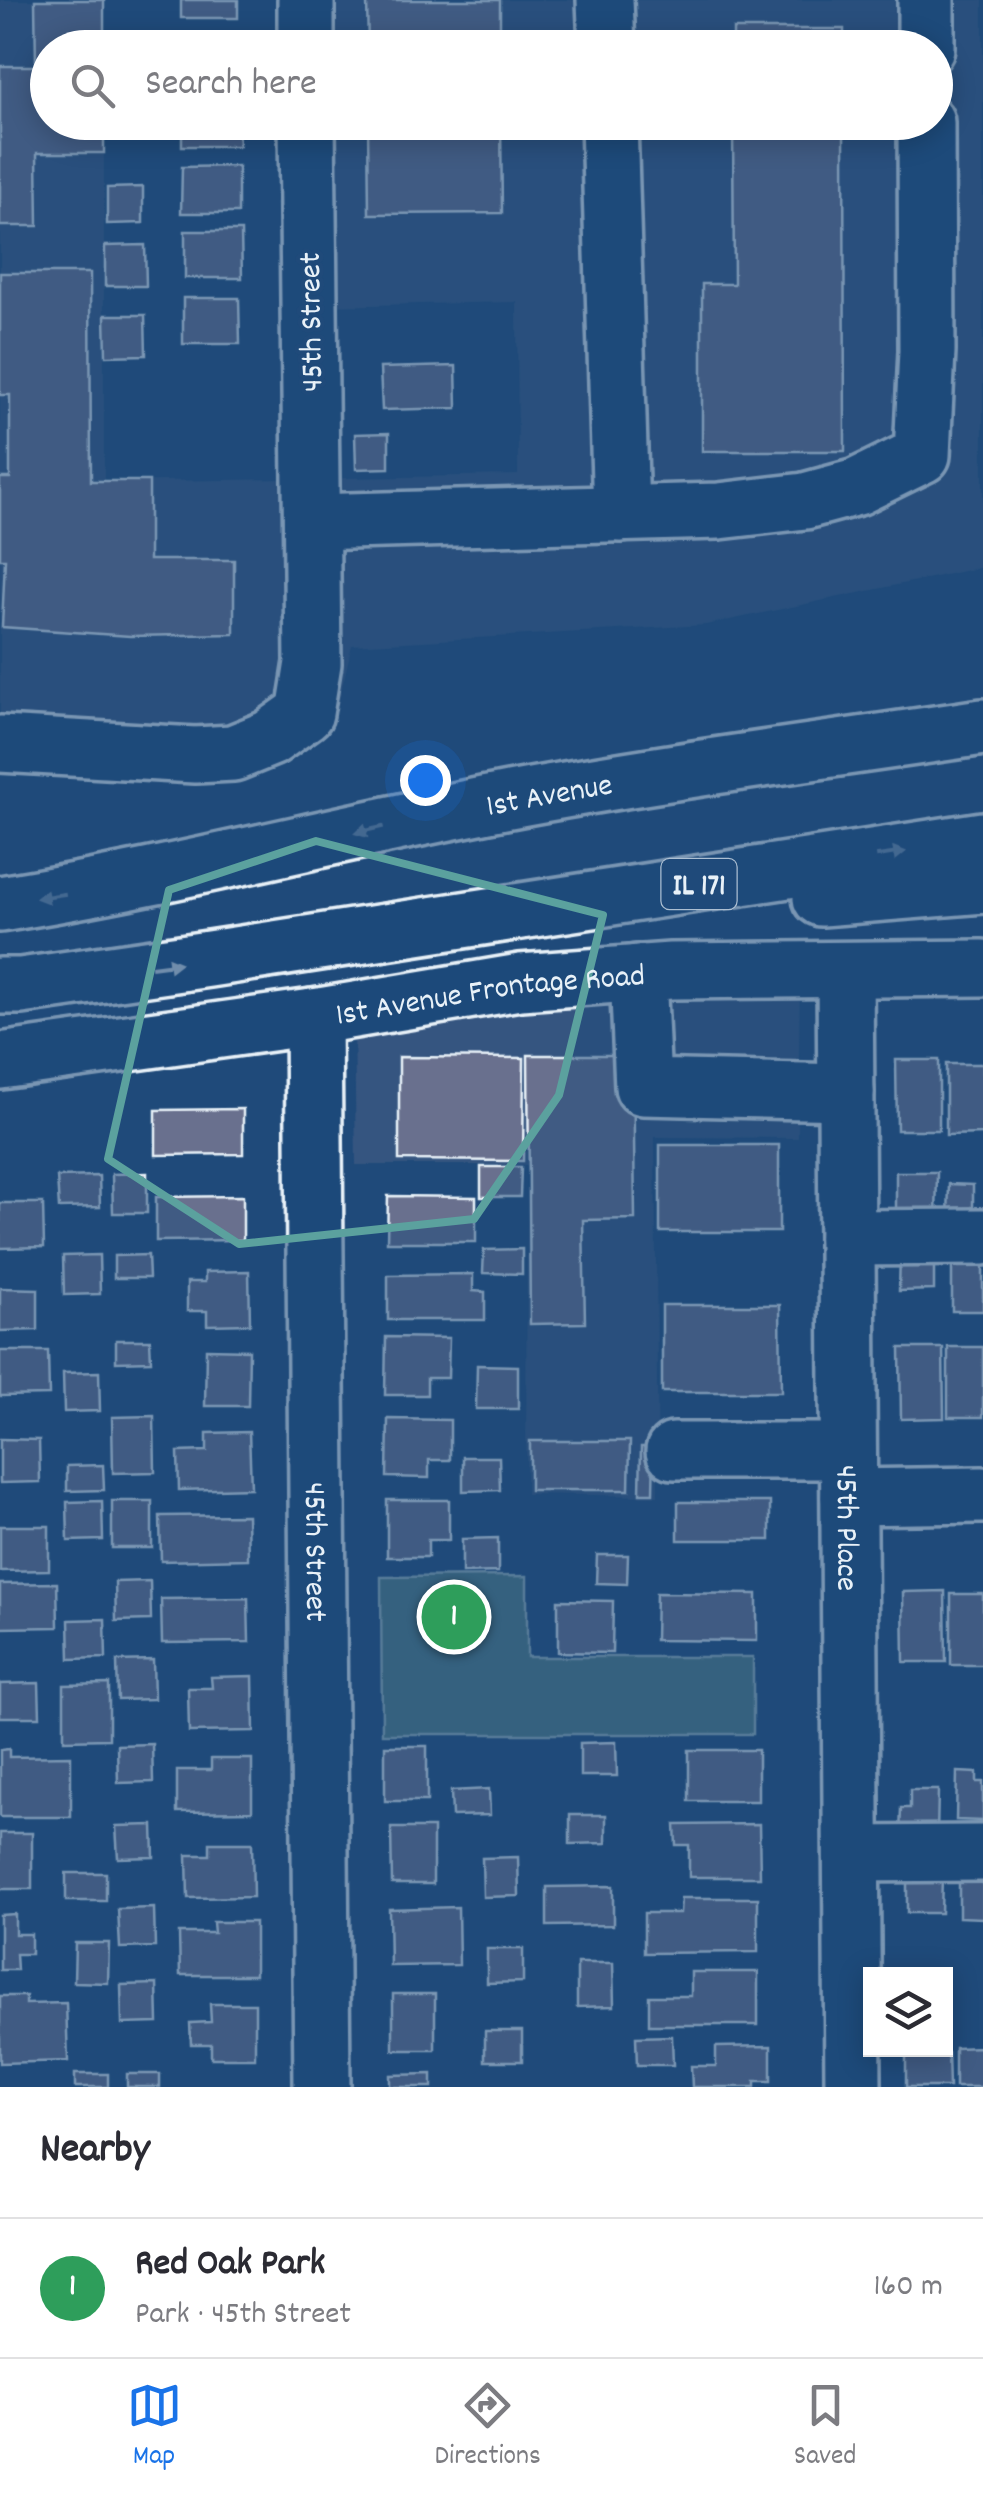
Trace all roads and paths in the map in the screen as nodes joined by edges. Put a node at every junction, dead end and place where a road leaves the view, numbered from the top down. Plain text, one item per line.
1 (306, 0) edge
2 (605, 0) edge
3 (926, 0) edge
4 (306, 30) edge
5 (606, 30) edge
6 (926, 30) edge
7 (307, 140) edge
8 (610, 140) edge
9 (926, 140) edge
10 (621, 514) junction
11 (312, 522) junction
12 (983, 694) edge
13 (983, 727) edge
14 (0, 744) edge
15 (504, 801) junction
16 (983, 840) edge
17 (983, 885) edge
18 (0, 904) edge
19 (414, 926) junction
20 (983, 968) edge
21 (845, 970) junction
22 (638, 973) junction
23 (0, 986) edge
24 (312, 1017) junction
25 (0, 1061) edge
26 (846, 1092) junction
27 (983, 1237) edge
28 (847, 1238) junction
29 (674, 1451) dead end
30 (849, 1474) junction
31 (983, 1495) edge
32 (983, 1853) edge
33 (852, 1854) junction
34 (322, 2087) edge
35 (853, 2087) edge

1 - 4 street
2 - 5 street
3 - 6 street
7 - 11 street, 45th Street
8 - 10 street
9 - 10 street
10 - 11 street
11 - 14 street, 45th Street
12 - 15 street
13 - 15 street, 1st Avenue
15 -> 18 street, 1st Avenue
19 -> 16 street, IL 171
17 - 19 street
23 -> 19 street, IL 171
20 - 21 street, 1st Avenue Frontage Road
21 - 22 street, 1st Avenue Frontage Road
21 - 26 street, 45th Place
22 - 24 street, 1st Avenue Frontage Road
22 - 26 street
24 - 25 street, 1st Avenue Frontage Road
24 - 34 street, 45th Street
26 - 28 street, 45th Place
27 - 28 street
28 - 30 street, 45th Place
29 - 30 street
30 - 31 street
30 - 33 street, 45th Place
32 - 33 street
33 - 35 street, 45th Place

